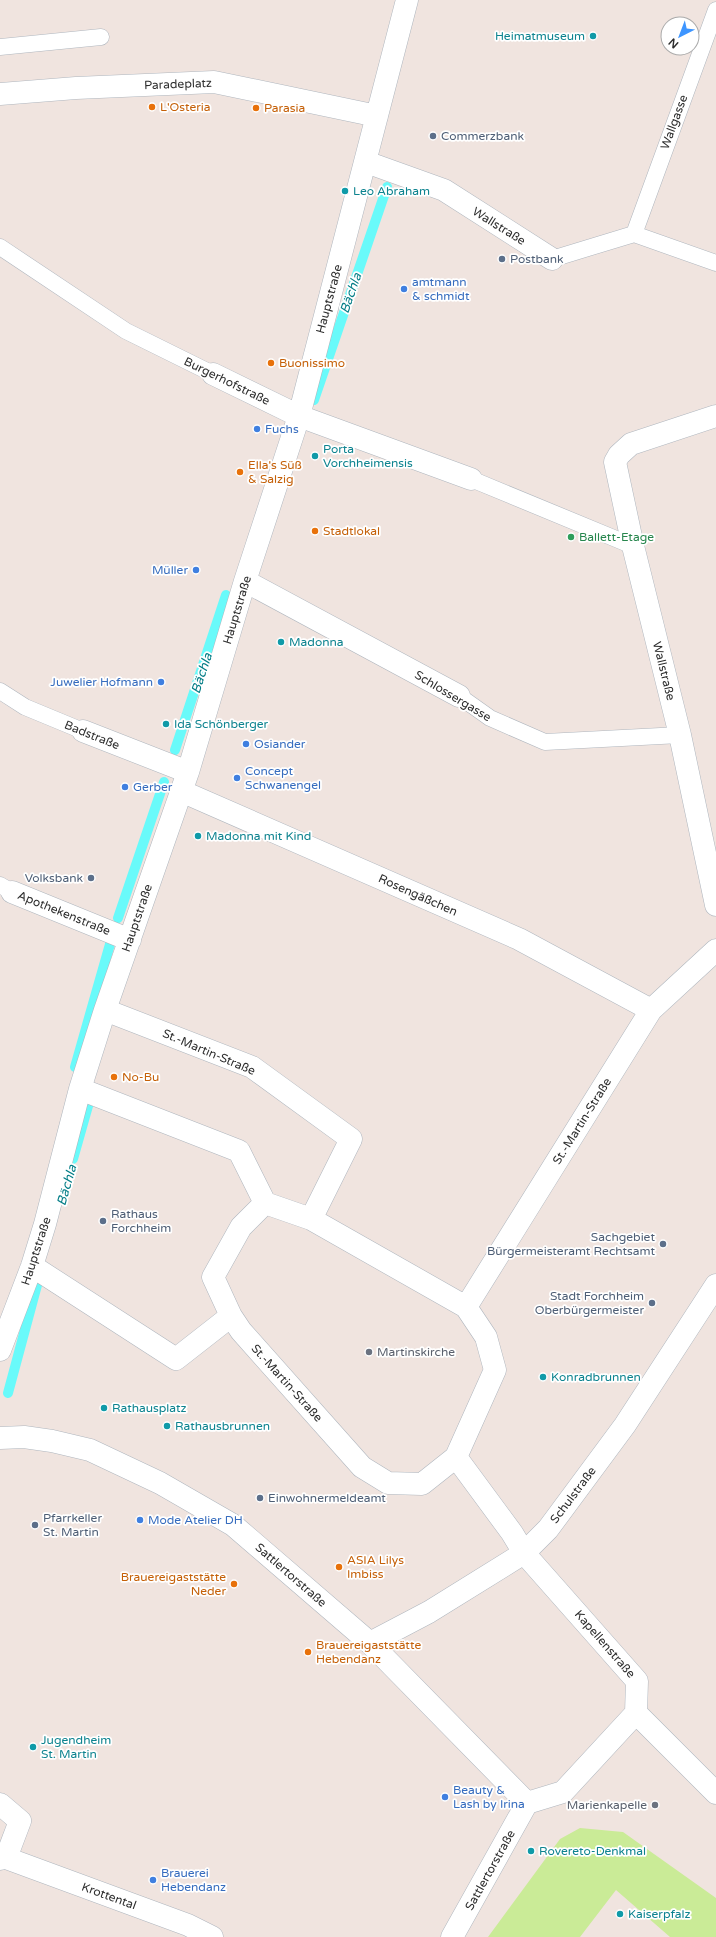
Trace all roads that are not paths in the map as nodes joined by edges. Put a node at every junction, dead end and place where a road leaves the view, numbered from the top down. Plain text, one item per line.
1 (407, 0) edge
2 (716, 10) edge
3 (101, 37) dead end
4 (0, 47) edge
5 (0, 94) edge
6 (377, 116) junction
7 (366, 162) junction
8 (634, 234) junction
9 (0, 247) edge
10 (552, 259) joint
11 (716, 263) edge
12 (213, 374) joint
13 (299, 416) junction
14 (716, 416) edge
15 (472, 479) joint
16 (633, 546) junction
17 (245, 581) junction
18 (0, 691) edge
19 (459, 696) joint
20 (83, 731) joint
21 (680, 735) junction
22 (184, 782) junction
23 (6, 888) edge
24 (716, 905) edge
25 (130, 940) junction
26 (716, 950) edge
27 (105, 1010) junction
28 (651, 1010) junction
29 (80, 1089) junction
30 (265, 1204) junction
31 (311, 1219) junction
32 (32, 1266) junction
33 (716, 1285) edge
34 (466, 1307) junction
35 (231, 1316) junction
36 (0, 1350) edge
37 (0, 1438) edge
38 (456, 1457) junction
39 (524, 1553) junction
40 (370, 1643) junction
41 (636, 1713) junction
42 (716, 1793) edge
43 (527, 1803) junction
44 (0, 1804) edge
45 (3, 1858) edge
46 (212, 1937) edge
47 (452, 1937) edge

1 - 6 street, Hauptstraße
2 - 8 lane, Wallgasse
3 - 4 lane
5 - 6 street, Paradeplatz
6 - 7 street, Hauptstraße
7 - 10 street, Wallstraße
7 - 13 street, Hauptstraße
8 - 10 lane, Wallstraße
8 - 11 lane
9 - 12 lane, Burgerhofstraße
12 - 13 street, Burgerhofstraße
13 - 15 street, Burgerhofstraße
13 - 17 street, Hauptstraße
14 - 16 street, Wallstraße
15 - 16 lane
16 - 21 street, Wallstraße
17 - 19 street, Schlossergasse
17 - 22 street, Hauptstraße
18 - 20 lane, Badstraße
19 - 21 lane, Schlossergasse
20 - 22 street, Badstraße
21 - 24 street, Wallstraße
22 - 25 street, Hauptstraße
22 - 28 street, Rosengäßchen
23 - 25 street, Apothekenstraße
25 - 27 street, Hauptstraße
26 - 28 street, St.-Martin-Straße
27 - 29 street, Hauptstraße
27 - 31 street, St.-Martin-Straße
28 - 34 street, St.-Martin-Straße
29 - 30 street
29 - 32 street, Hauptstraße
30 - 31 street, St.-Martin-Straße
30 - 35 street, St.-Martin-Straße
31 - 34 street, St.-Martin-Straße
32 - 35 street
32 - 36 street, Hauptstraße
33 - 39 street, Schulstraße
34 - 38 street, St.-Martin-Straße
35 - 38 street, St.-Martin-Straße
37 - 40 street, Sattlertorstraße
38 - 39 street
39 - 40 street, Schulstraße
39 - 41 street, Kapellenstraße
40 - 43 street, Sattlertorstraße
41 - 42 street
41 - 43 street
43 - 47 street, Sattlertorstraße
44 - 45 street, Krottental
45 - 46 street, Krottental

